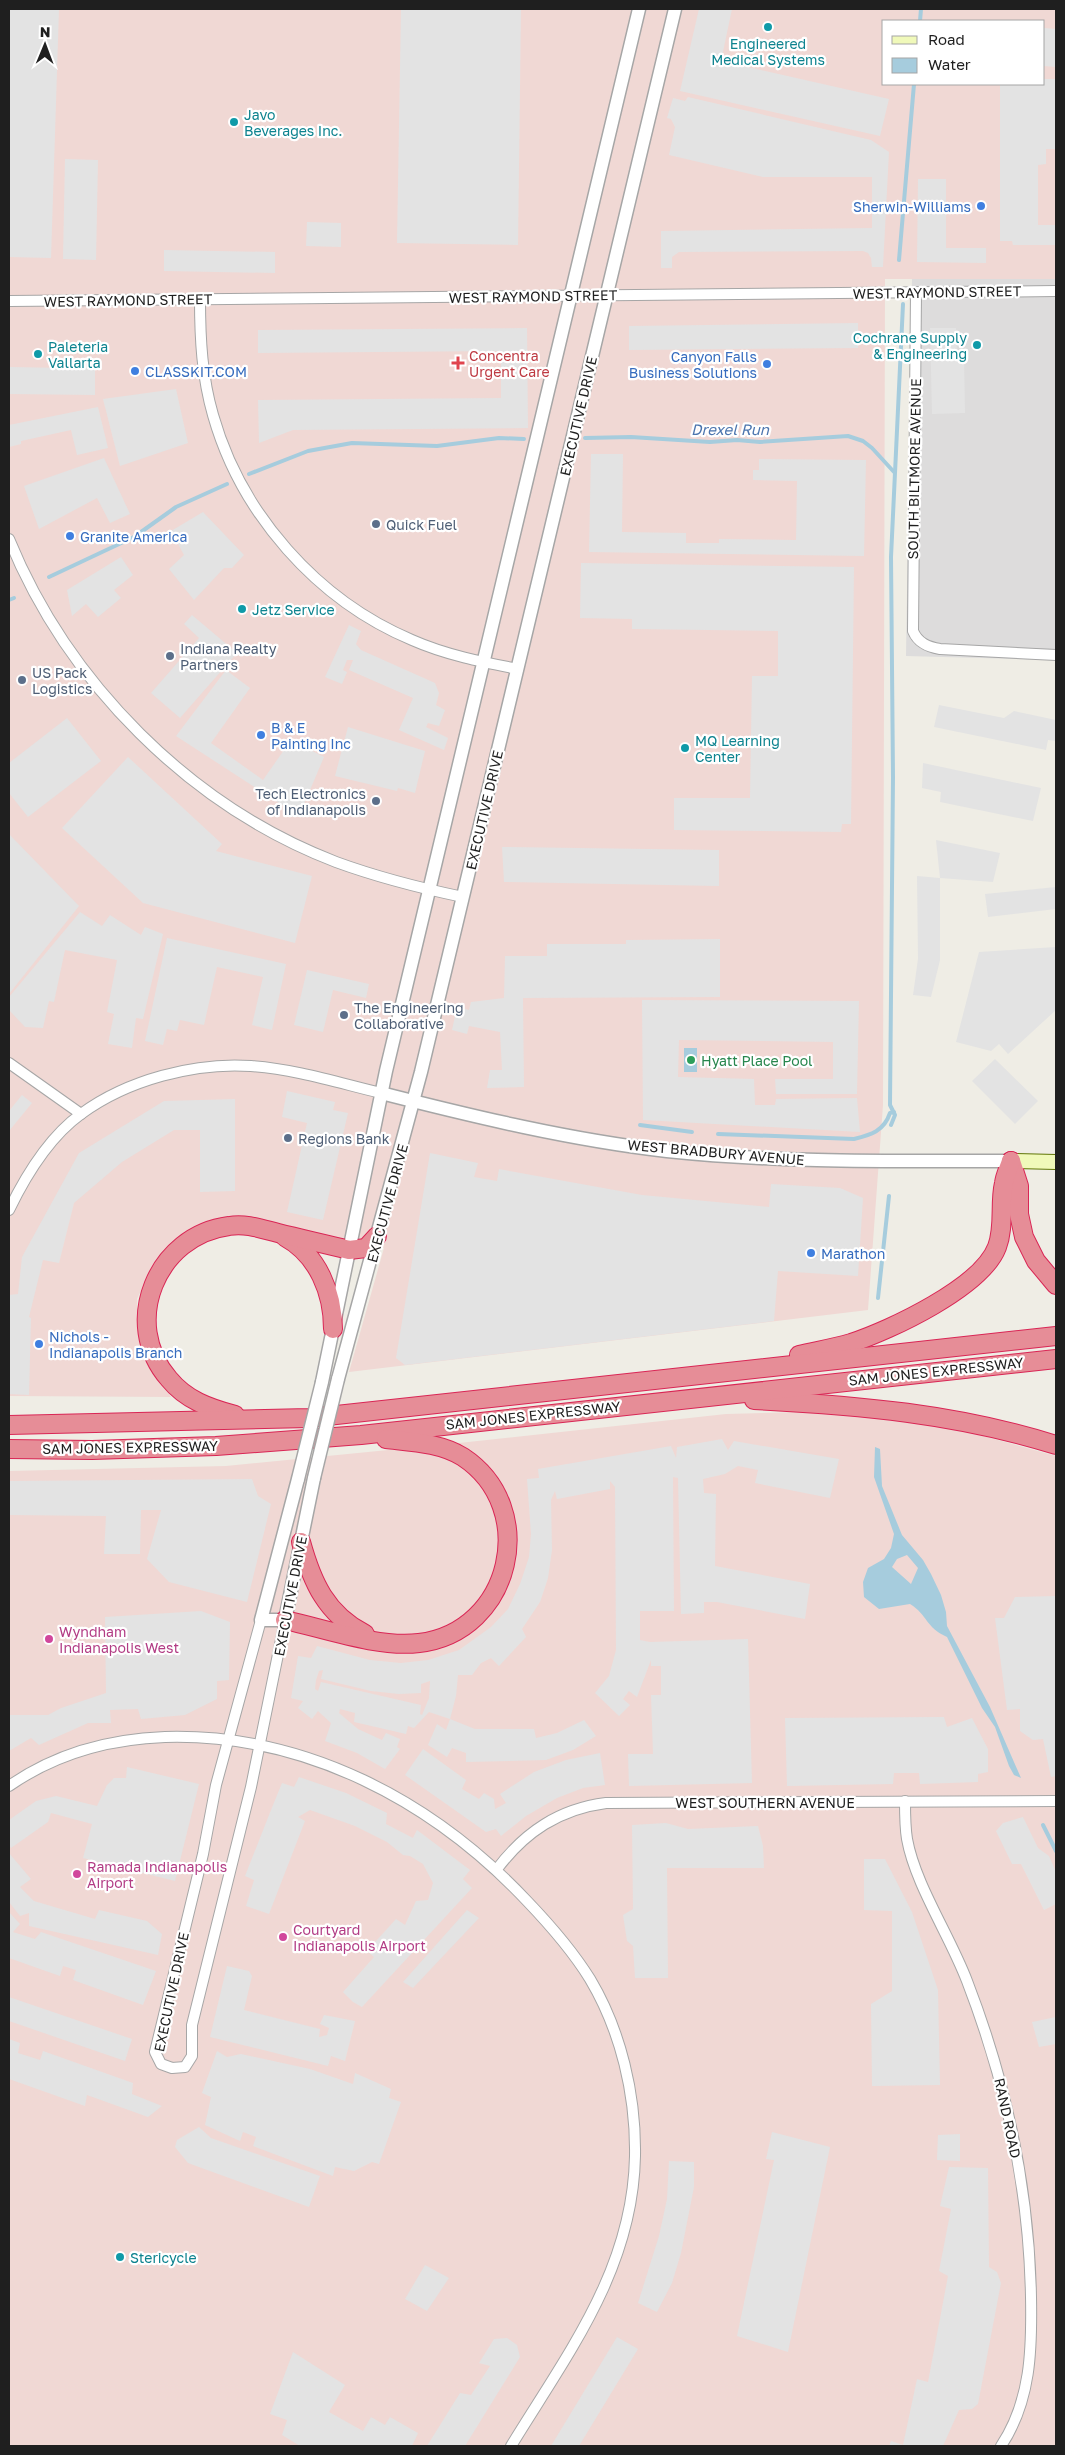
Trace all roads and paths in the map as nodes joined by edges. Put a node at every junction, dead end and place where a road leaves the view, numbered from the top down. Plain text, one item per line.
1 (639, 9) edge
2 (675, 9) edge
3 (1056, 291) edge
4 (916, 292) junction
5 (607, 295) junction
6 (571, 296) junction
7 (200, 299) junction
8 (9, 301) edge
9 (9, 540) edge
10 (1056, 655) edge
11 (484, 662) junction
12 (518, 669) junction
13 (429, 890) junction
14 (463, 897) junction
15 (9, 1063) edge
16 (381, 1094) junction
17 (414, 1102) junction
18 (81, 1114) junction
19 (1011, 1161) junction
20 (1056, 1162) edge
21 (9, 1210) edge
22 (278, 1233) junction
23 (377, 1236) junction
24 (349, 1250) junction
25 (1056, 1285) edge
26 (333, 1329) junction
27 (1056, 1336) edge
28 (1056, 1358) edge
29 (727, 1372) junction
30 (699, 1397) junction
31 (249, 1419) junction
32 (9, 1425) edge
33 (361, 1435) junction
34 (1056, 1445) edge
35 (9, 1449) edge
36 (301, 1542) junction
37 (261, 1620) junction
38 (285, 1620) junction
39 (378, 1641) junction
40 (229, 1739) junction
41 (260, 1745) junction
42 (9, 1786) edge
43 (905, 1801) junction
44 (1056, 1801) edge
45 (497, 1869) junction
46 (511, 2446) edge
47 (1001, 2446) edge

1 - 6 street, EXECUTIVE DRIVE
2 - 5 street, EXECUTIVE DRIVE
3 - 4 street, WEST RAYMOND STREET
4 - 5 street, WEST RAYMOND STREET
4 - 10 street, SOUTH BILTMORE AVENUE
5 - 6 street, WEST RAYMOND STREET
5 - 12 street, EXECUTIVE DRIVE
6 - 7 street, WEST RAYMOND STREET
6 - 11 street, EXECUTIVE DRIVE
7 - 8 street, WEST RAYMOND STREET
7 - 11 street
9 - 13 street
11 - 12 street
11 - 13 street, EXECUTIVE DRIVE
12 - 14 street, EXECUTIVE DRIVE
13 - 14 street
13 - 16 street, EXECUTIVE DRIVE
14 - 17 street, EXECUTIVE DRIVE
15 - 18 street
16 - 17 street, WEST BRADBURY AVENUE
16 - 18 street
16 - 24 street, EXECUTIVE DRIVE
17 - 19 street, WEST BRADBURY AVENUE
17 - 23 street, EXECUTIVE DRIVE
18 - 21 street
19 - 20 main road, WEST BRADBURY AVENUE
19 - 25 highway
19 - 29 highway
22 - 24 highway
22 - 26 highway
22 - 31 highway
23 - 24 highway
23 - 36 street, EXECUTIVE DRIVE, bridge
24 - 26 street, EXECUTIVE DRIVE
26 - 37 street, EXECUTIVE DRIVE, bridge
27 - 29 highway, SAM JONES EXPRESSWAY
28 - 30 highway, SAM JONES EXPRESSWAY
29 - 31 highway, SAM JONES EXPRESSWAY
30 - 33 highway, SAM JONES EXPRESSWAY
30 - 34 highway
31 - 32 highway, SAM JONES EXPRESSWAY
33 - 35 highway, SAM JONES EXPRESSWAY
33 - 39 highway
36 - 38 street, EXECUTIVE DRIVE
36 - 39 highway
37 - 38 street
37 - 40 street, EXECUTIVE DRIVE
38 - 39 highway
38 - 41 street, EXECUTIVE DRIVE
40 - 41 street
40 - 41 street, EXECUTIVE DRIVE
40 - 42 street
41 - 45 street
43 - 44 street, WEST SOUTHERN AVENUE
43 - 45 street, WEST SOUTHERN AVENUE
43 - 47 street, RAND ROAD
45 - 46 street

